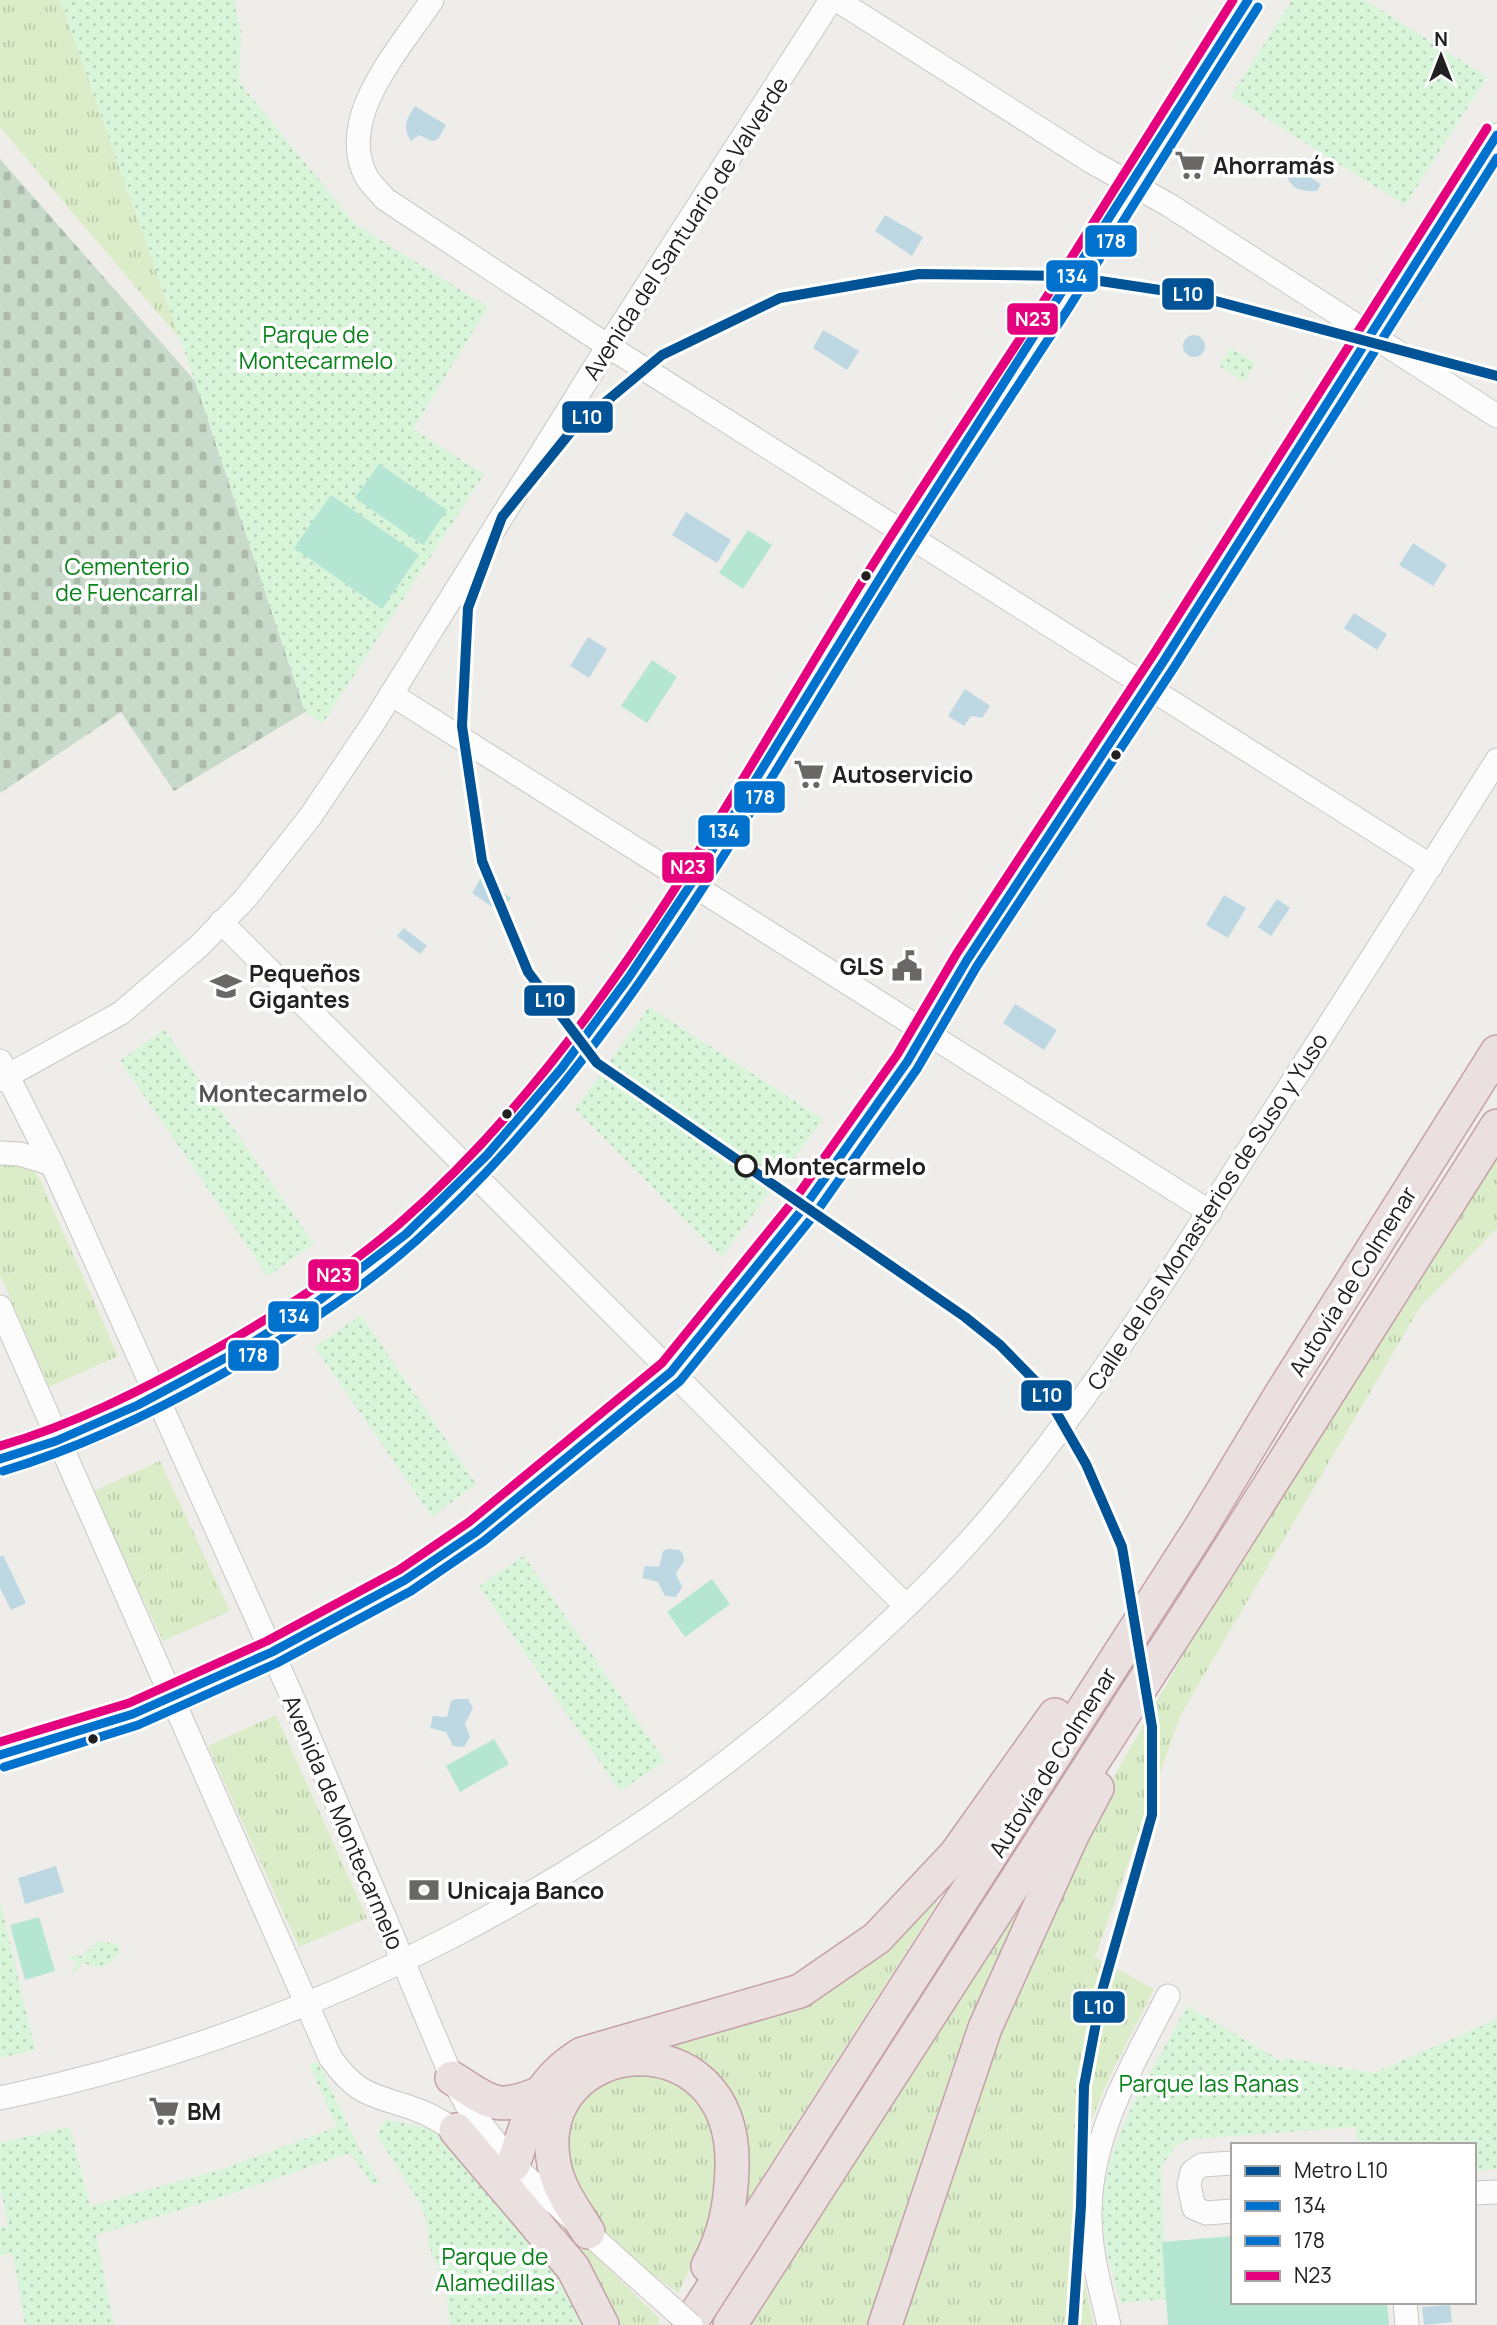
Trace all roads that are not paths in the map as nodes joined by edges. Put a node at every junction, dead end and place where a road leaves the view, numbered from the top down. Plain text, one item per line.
1 (432, 0) edge
2 (831, 0) edge
3 (837, 0) edge
4 (1248, 0) edge
5 (1497, 135) edge
6 (1132, 184) junction
7 (1371, 335) junction
8 (608, 346) junction
9 (1497, 416) edge
10 (906, 536) junction
11 (1147, 685) junction
12 (391, 694) junction
13 (1497, 760) edge
14 (1431, 866) junction
15 (691, 883) junction
16 (221, 922) junction
17 (925, 1030) junction
18 (1497, 1052) edge
19 (3, 1073) edge
20 (1497, 1126) edge
21 (0, 1153) edge
22 (51, 1164) junction
23 (469, 1171) junction
24 (1210, 1213) junction
25 (0, 1307) edge
26 (671, 1373) junction
27 (156, 1396) junction
28 (1280, 1396) junction
29 (57, 1440) junction
30 (0, 1459) edge
31 (1211, 1578) junction
32 (906, 1606) junction
33 (272, 1652) junction
34 (171, 1697) junction
35 (0, 1755) edge
36 (402, 1962) junction
37 (1168, 1996) dead end
38 (307, 2004) junction
39 (452, 2078) junction
40 (538, 2094) junction
41 (0, 2098) edge
42 (456, 2130) junction
43 (1231, 2162) edge
44 (513, 2165) junction
45 (1497, 2192) edge
46 (1476, 2193) edge
47 (1231, 2211) edge
48 (588, 2232) junction
49 (1405, 2304) edge
50 (602, 2325) edge
51 (676, 2325) edge
52 (690, 2325) edge
53 (730, 2325) edge
54 (885, 2325) edge
55 (1109, 2325) edge
56 (1407, 2325) edge

1 - 8 street
2 - 8 street, Avenida del Santuario de Valverde
3 - 6 street
4 - 6 street
5 - 7 street
6 - 7 street
6 - 10 street
7 - 9 street
7 - 11 street
8 - 10 street
8 - 12 street, Avenida del Santuario de Valverde
10 - 11 street
10 - 15 street
11 - 14 street
11 - 17 street
12 - 15 street
12 - 16 street, Avenida del Santuario de Valverde
13 - 14 street, Calle de los Monasterios de Suso y Yuso
14 - 24 street, Calle de los Monasterios de Suso y Yuso
15 - 17 street
15 - 23 street
16 - 19 street, Avenida del Santuario de Valverde
16 - 23 street
17 - 24 street
17 - 26 street
18 - 28 highway, Autovía de Colmenar
19 - 22 street, Avenida de Montecarmelo
20 - 31 highway, Autovía de Colmenar
21 - 22 street
22 - 27 street, Avenida de Montecarmelo
23 - 26 street
23 - 27 street
24 - 32 street, Calle de los Monasterios de Suso y Yuso
25 - 29 street, Avenida de Montecarmelo
26 - 32 street
26 - 33 street
27 - 29 street
27 - 33 street, Avenida de Montecarmelo
28 - 40 highway
28 - 52 highway, Autovía de Colmenar
29 - 30 street
29 - 34 street, Avenida de Montecarmelo
31 - 53 highway, Autovía de Colmenar
31 - 54 highway
32 - 36 street, Calle de los Monasterios de Suso y Yuso
33 - 34 street
33 - 36 street, Avenida de Montecarmelo
34 - 35 street
34 - 38 street, Avenida de Montecarmelo
36 - 38 street, Calle de los Monasterios de Suso y Yuso
36 - 39 street, Avenida de Montecarmelo
37 - 55 street
38 - 41 street, Calle de los Monasterios de Suso y Yuso
38 - 42 street, Avenida de Montecarmelo
39 - 40 highway
39 - 44 street, Avenida de Montecarmelo
40 - 44 highway
42 - 44 street, Avenida de Montecarmelo
42 - 50 highway
43 - 47 street
44 - 48 street, Avenida de Montecarmelo
45 - 46 street
48 - 51 highway
48 - 52 street, Avenida de Montecarmelo, bridge
49 - 56 street

